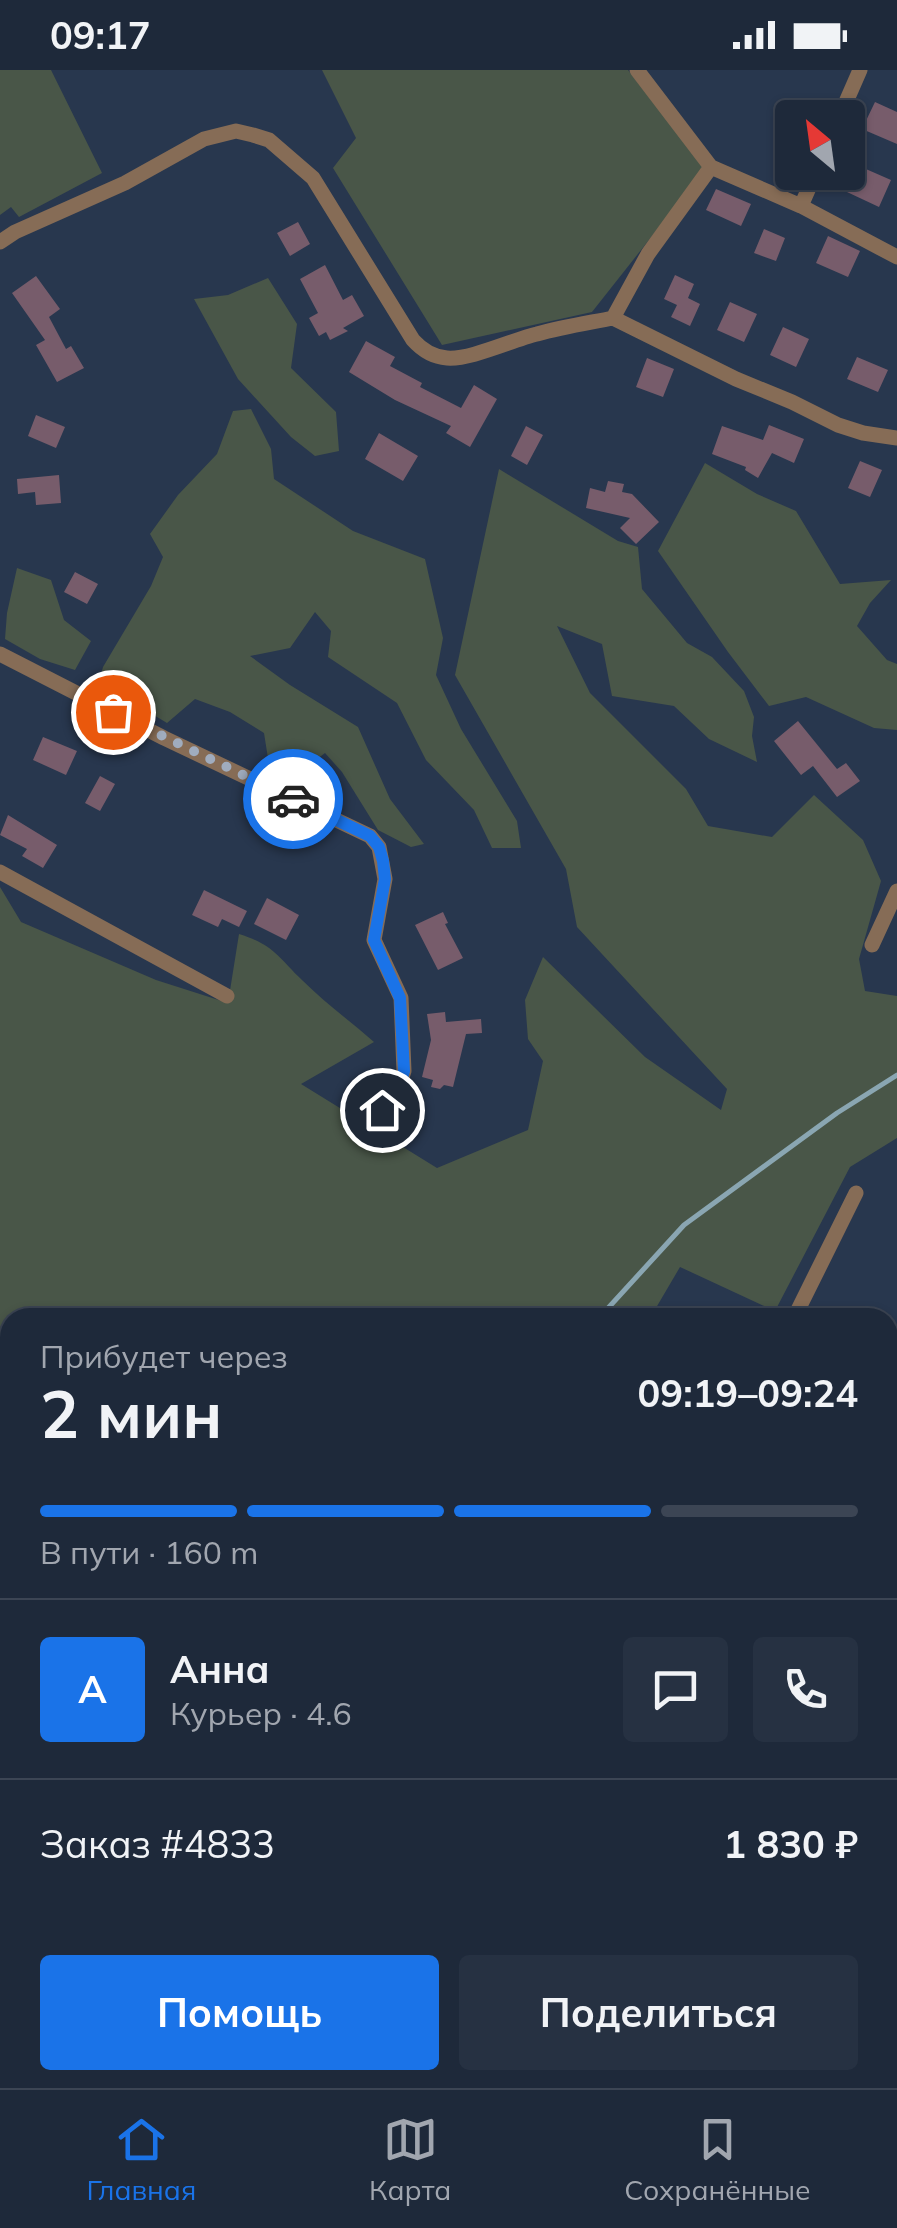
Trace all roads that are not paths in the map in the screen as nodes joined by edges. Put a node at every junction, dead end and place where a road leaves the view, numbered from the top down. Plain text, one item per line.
1 (636, 70) edge
2 (860, 70) edge
3 (848, 100) edge
4 (711, 167) junction
5 (808, 190) edge
6 (801, 206) junction
7 (0, 242) edge
8 (897, 257) edge
9 (614, 318) junction
10 (897, 438) edge
11 (0, 654) edge
12 (0, 872) edge
13 (897, 891) edge
14 (872, 945) dead end
15 (228, 996) dead end
16 (382, 1110) dead end
17 (856, 1193) dead end
18 (799, 1308) edge

1 - 4 street
2 - 3 street
4 - 6 street
4 - 9 street
5 - 6 street
6 - 8 street
7 - 9 street
9 - 10 street
11 - 16 street
12 - 15 street
13 - 14 street
17 - 18 street

